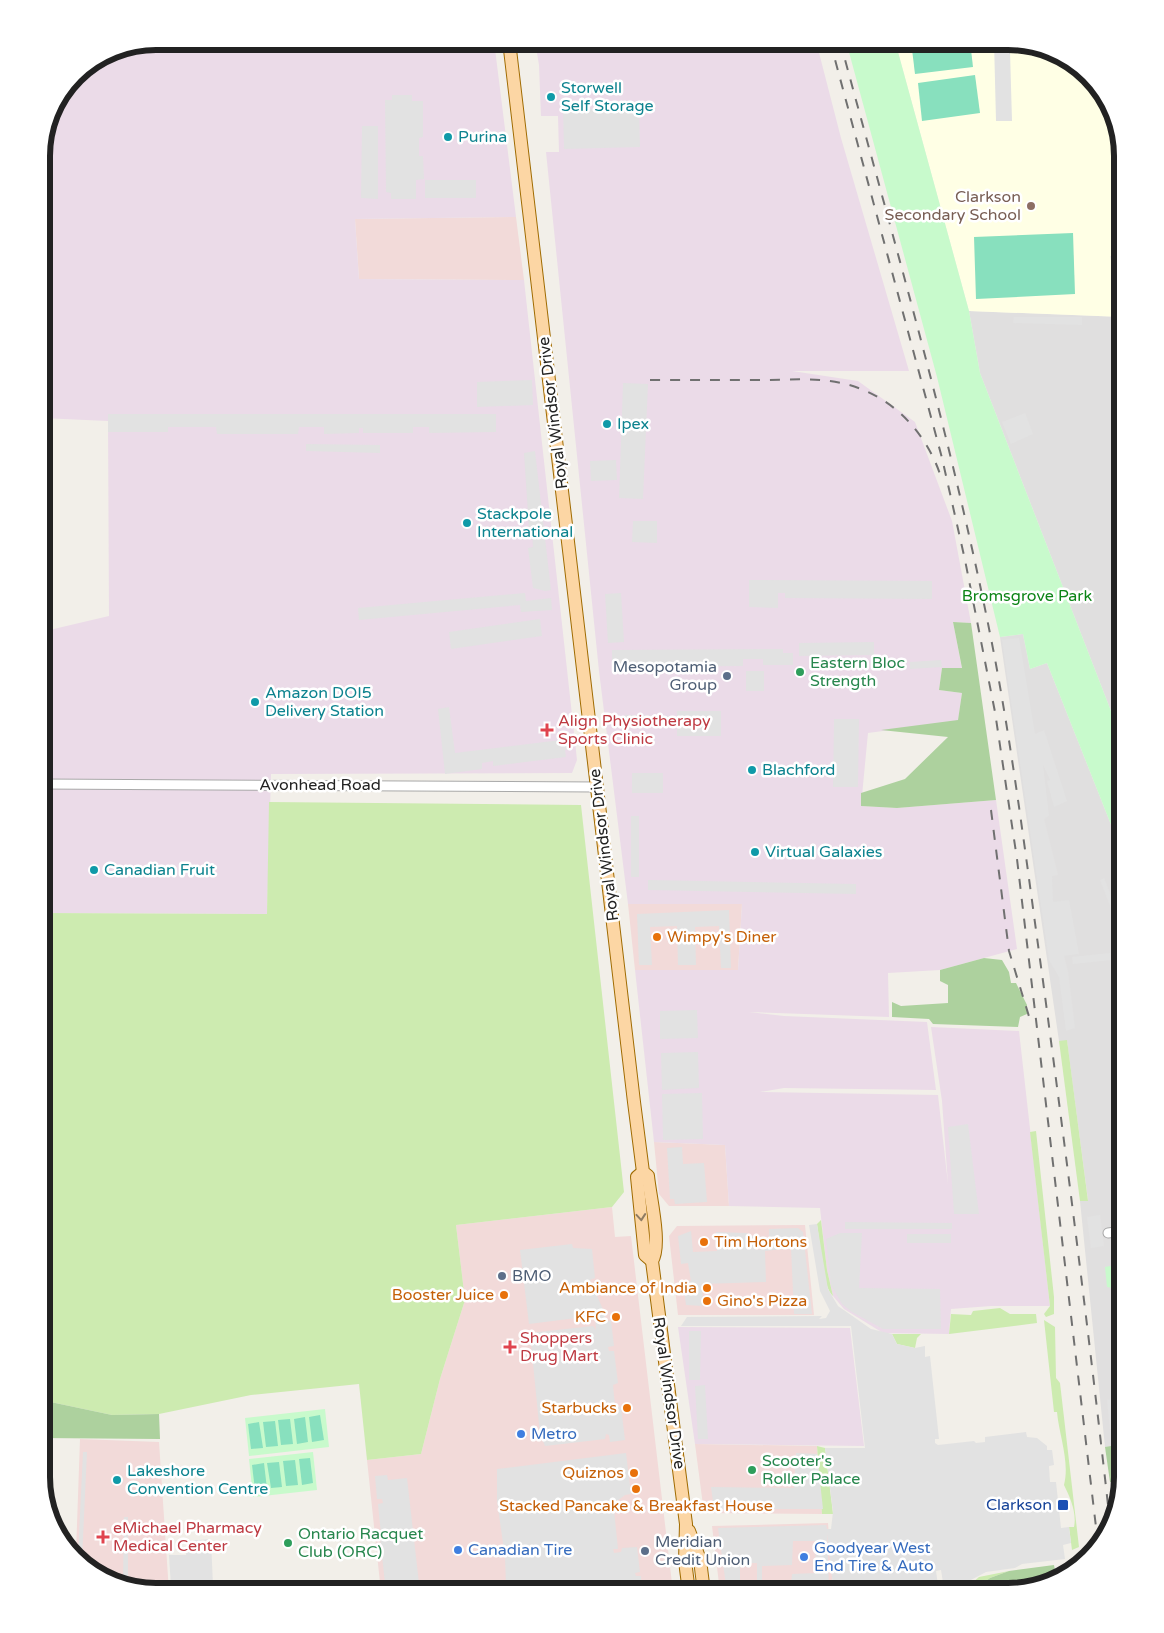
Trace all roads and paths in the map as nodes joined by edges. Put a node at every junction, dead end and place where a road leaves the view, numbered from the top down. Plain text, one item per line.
1 (510, 50) edge
2 (50, 784) edge
3 (598, 786) junction
4 (1114, 1232) edge
5 (1108, 1233) dead end
6 (686, 1524) junction
7 (688, 1583) edge
8 (703, 1583) edge

1 - 3 main road, Royal Windsor Drive
2 - 3 street, Avonhead Road
3 - 6 main road, Royal Windsor Drive
4 - 5 street
6 - 7 main road, Royal Windsor Drive
6 - 8 main road, Royal Windsor Drive

